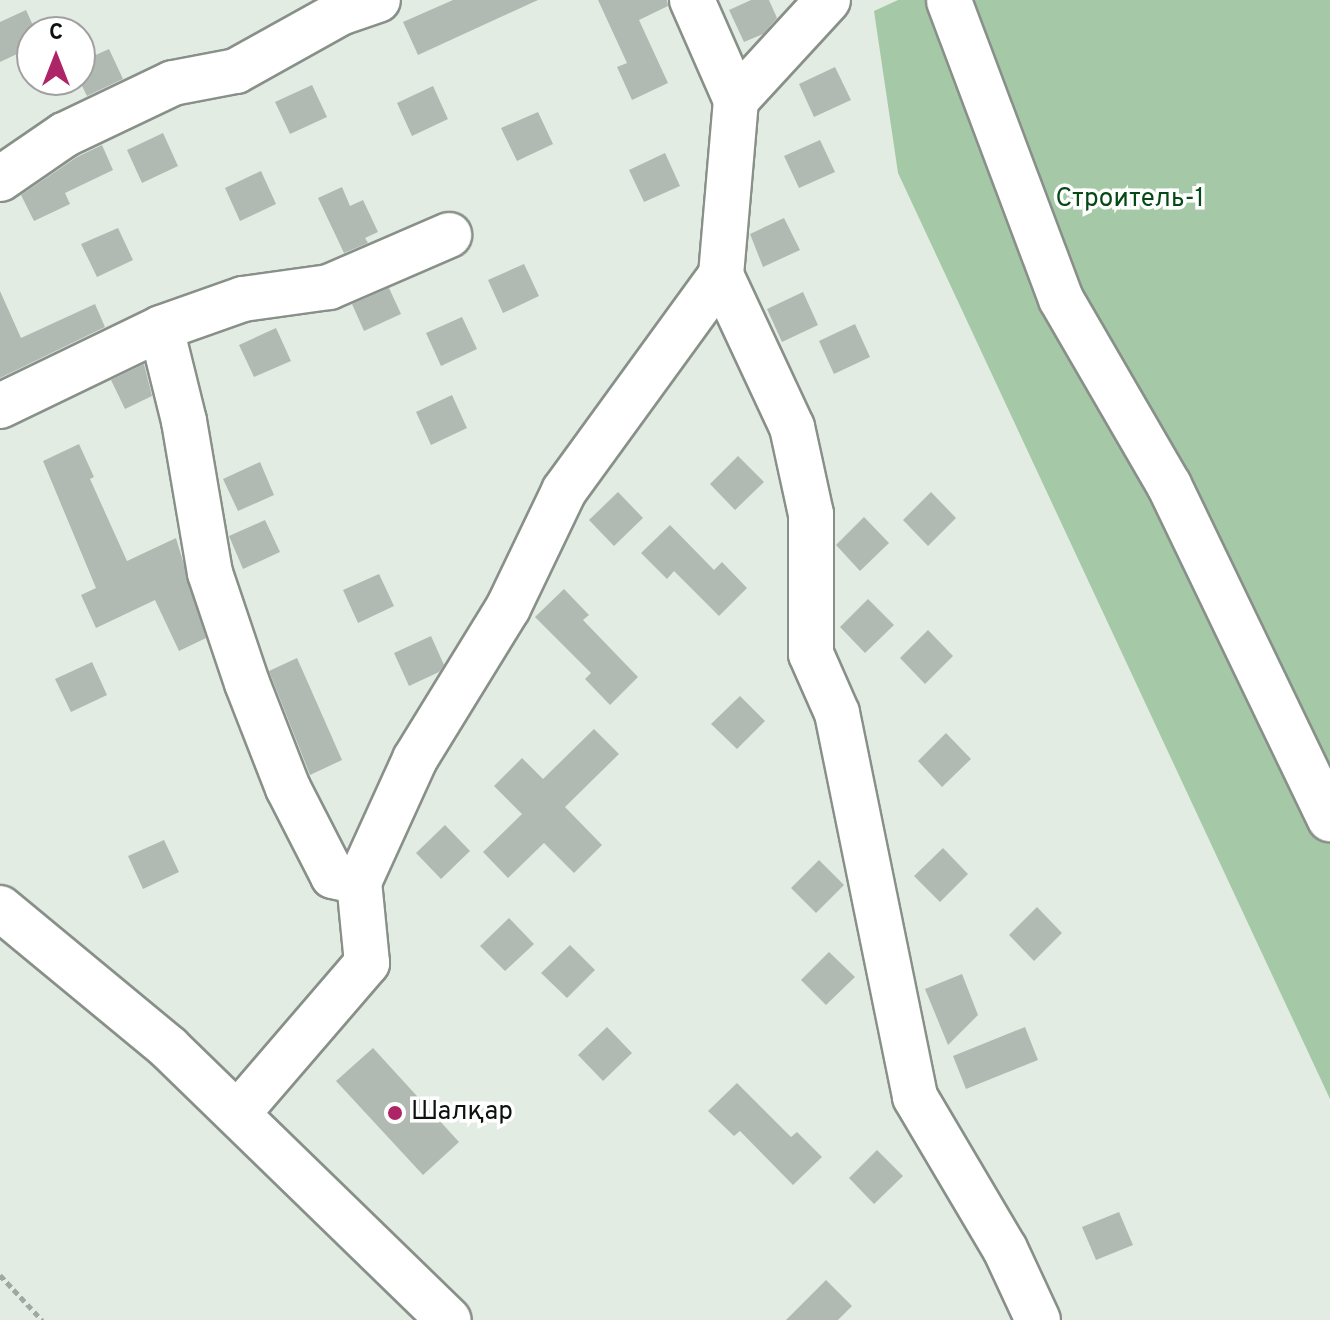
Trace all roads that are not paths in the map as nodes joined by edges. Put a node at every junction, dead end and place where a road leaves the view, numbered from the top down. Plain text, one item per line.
1 (378, 0) edge
2 (692, 0) edge
3 (828, 0) edge
4 (949, 0) edge
5 (736, 100) junction
6 (0, 179) edge
7 (449, 235) dead end
8 (721, 275) junction
9 (161, 328) junction
10 (0, 406) edge
11 (1330, 819) edge
12 (359, 882) junction
13 (0, 908) edge
14 (238, 1113) junction
15 (449, 1320) edge
16 (1038, 1320) edge

1 - 6 main road
2 - 5 main road
3 - 5 main road
4 - 11 main road
5 - 8 main road
7 - 9 main road
8 - 12 main road
8 - 16 main road
9 - 10 main road
9 - 12 main road
12 - 14 main road
13 - 14 main road
14 - 15 main road

